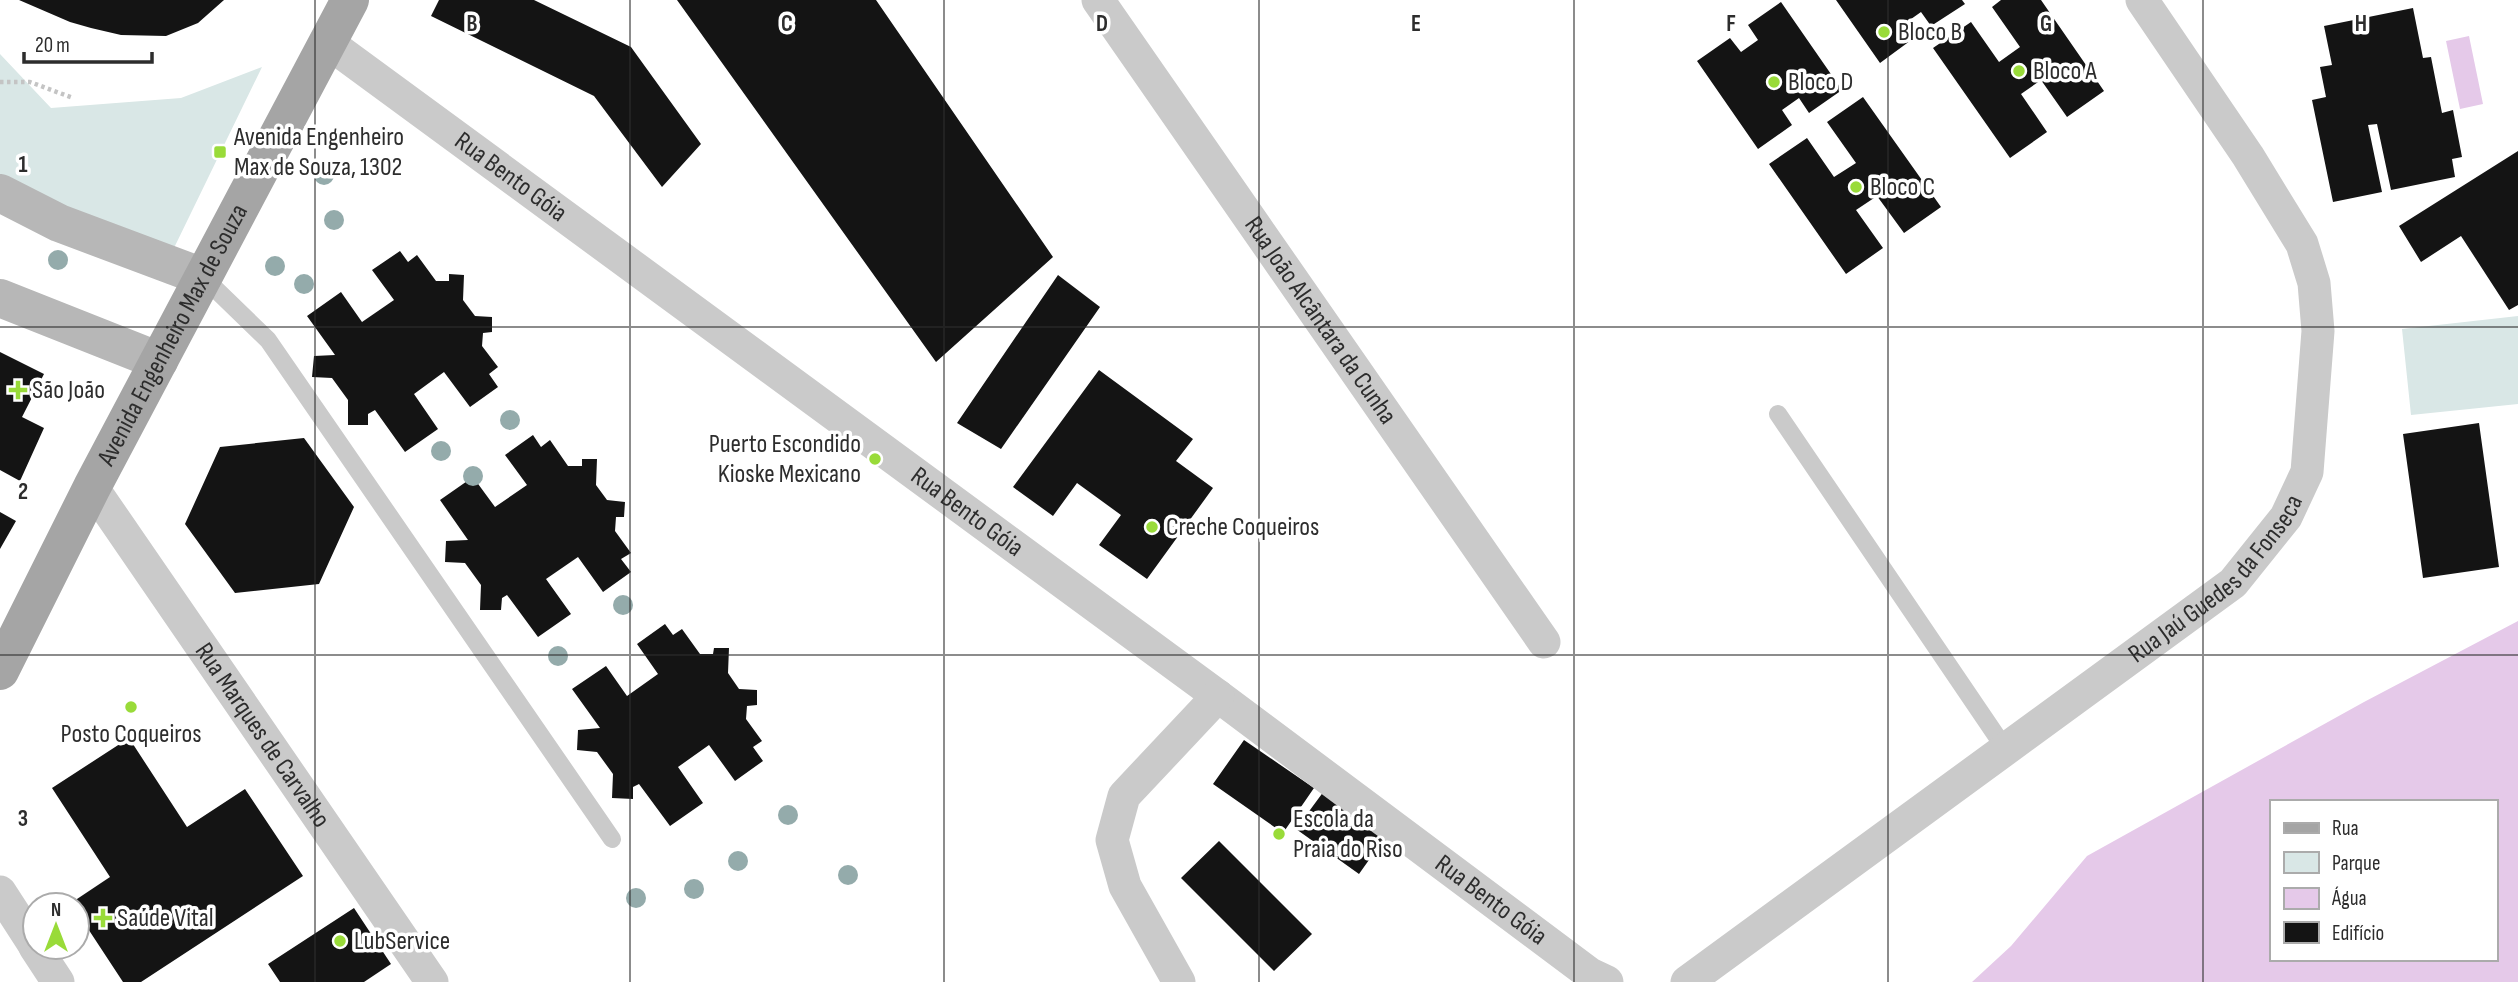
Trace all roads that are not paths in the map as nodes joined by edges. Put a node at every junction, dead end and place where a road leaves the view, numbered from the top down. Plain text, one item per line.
1 (350, 0) edge
2 (1098, 0) edge
3 (2142, 0) edge
4 (327, 42) junction
5 (0, 193) edge
6 (203, 277) junction
7 (0, 298) edge
8 (159, 361) junction
9 (1778, 414) dead end
10 (92, 487) junction
11 (1544, 642) dead end
12 (0, 671) edge
13 (1218, 696) junction
14 (2006, 750) junction
15 (612, 839) dead end
16 (0, 892) edge
17 (21, 925) edge
18 (44, 961) edge
19 (58, 982) edge
20 (432, 982) edge
21 (1179, 982) edge
22 (1607, 982) edge
23 (1687, 982) edge

1 - 4 main road, Avenida Engenheiro Max de Souza
2 - 11 street, Rua João Alcântara da Cunha
3 - 14 street, Rua Jaú Guedes da Fonseca
4 - 6 main road, Avenida Engenheiro Max de Souza
4 - 13 street, Rua Bento Góia
5 - 6 main road
6 - 8 main road, Avenida Engenheiro Max de Souza
6 - 15 lane
7 - 8 main road
8 - 10 main road, Avenida Engenheiro Max de Souza
9 - 14 lane
10 - 12 main road, Avenida Engenheiro Max de Souza
10 - 20 street, Rua Marques de Carvalho
13 - 21 street
13 - 22 street, Rua Bento Góia
14 - 23 street, Rua Jaú Guedes da Fonseca
16 - 17 street
18 - 19 street

